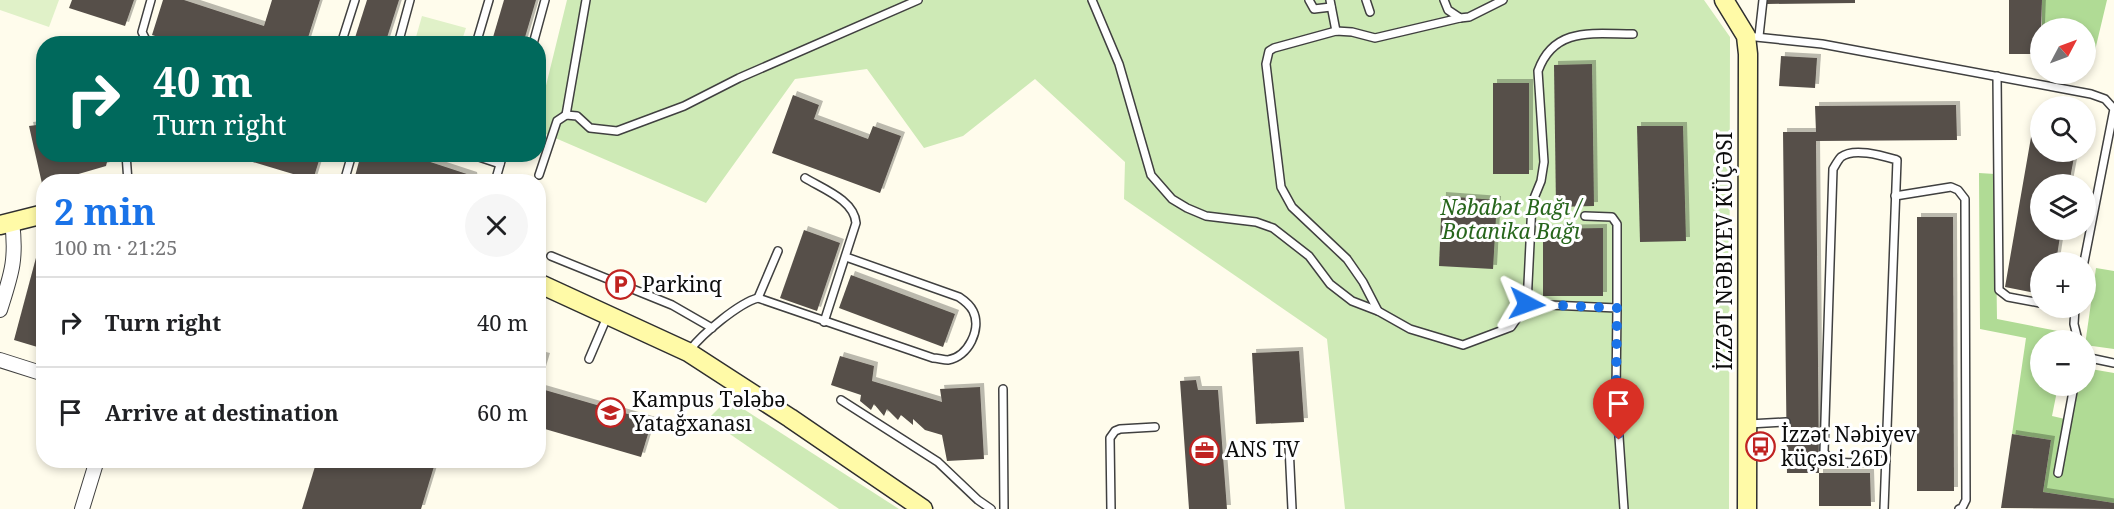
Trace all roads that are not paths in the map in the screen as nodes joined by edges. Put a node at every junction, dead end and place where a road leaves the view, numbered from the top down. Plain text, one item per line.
1 (151, 0) edge
2 (355, 0) edge
3 (410, 0) edge
4 (489, 0) edge
5 (545, 0) edge
6 (586, 0) edge
7 (918, 0) edge
8 (1092, 0) edge
9 (1309, 0) edge
10 (1366, 0) edge
11 (1444, 0) edge
12 (1503, 0) edge
13 (1724, 0) edge
14 (1763, 0) edge
15 (1330, 4) edge
16 (1370, 12) dead end
17 (1460, 18) junction
18 (1336, 31) junction
19 (1633, 34) dead end
20 (144, 36) edge
21 (344, 36) edge
22 (400, 36) edge
23 (478, 36) edge
24 (535, 36) edge
25 (1752, 36) junction
26 (1997, 76) junction
27 (566, 115) junction
28 (546, 154) edge
29 (494, 162) edge
30 (500, 164) joint
31 (497, 174) edge
32 (805, 178) dead end
33 (1895, 196) junction
34 (36, 216) edge
35 (1585, 216) dead end
36 (6, 224) edge
37 (778, 251) dead end
38 (2086, 252) edge
39 (551, 256) dead end
40 (846, 257) junction
41 (546, 287) edge
42 (758, 298) junction
43 (2030, 301) edge
44 (1527, 304) junction
45 (1617, 308) junction
46 (0, 310) edge
47 (1378, 311) junction
48 (608, 314) junction
49 (824, 322) junction
50 (712, 328) junction
51 (688, 352) junction
52 (589, 359) dead end
53 (2096, 359) edge
54 (0, 360) edge
55 (2114, 363) edge
56 (36, 371) edge
57 (1003, 389) dead end
58 (2072, 396) edge
59 (841, 400) dead end
60 (1786, 422) dead end
61 (1746, 424) junction
62 (1155, 428) dead end
63 (1289, 446) dead end
64 (1886, 461) junction
65 (95, 468) edge
66 (2058, 473) dead end
67 (82, 509) edge
68 (923, 509) edge
69 (991, 509) edge
70 (1004, 509) edge
71 (1111, 509) edge
72 (1292, 509) edge
73 (1624, 509) edge
74 (1747, 509) edge
75 (1884, 509) edge
76 (1959, 509) edge

1 - 20 lane
2 - 21 lane
3 - 22 lane
4 - 23 lane
5 - 24 lane
6 - 27 lane
7 - 27 lane
8 - 47 lane
9 - 15 lane
10 - 16 lane
11 - 17 lane
12 - 17 lane
13 - 25 main road, İZZƏT NƏBIYEV KÜÇƏSI
14 - 25 lane
15 - 18 lane
17 - 18 lane
18 - 47 lane
19 - 44 lane
25 - 26 lane
25 - 61 main road, İZZƏT NƏBIYEV KÜÇƏSI
26 - 38 lane
26 - 43 lane
27 - 28 lane
29 - 30 lane
30 - 31 lane
32 - 40 lane
33 - 64 lane
33 - 64 lane
33 - 76 lane
34 - 36 main road
35 - 45 lane
36 - 46 street
37 - 42 lane
39 - 50 lane
40 - 49 lane
40 - 49 lane
41 - 48 main road
42 - 49 lane
42 - 50 lane
44 - 45 lane
44 - 47 lane
45 - 73 lane
48 - 51 main road
48 - 52 lane
50 - 51 lane
51 - 68 main road
53 - 55 lane
54 - 56 street
57 - 70 lane
58 - 66 lane
59 - 69 lane
60 - 61 lane
61 - 74 main road, İZZƏT NƏBIYEV KÜÇƏSI
62 - 71 lane
63 - 72 lane
64 - 75 lane
65 - 67 street

